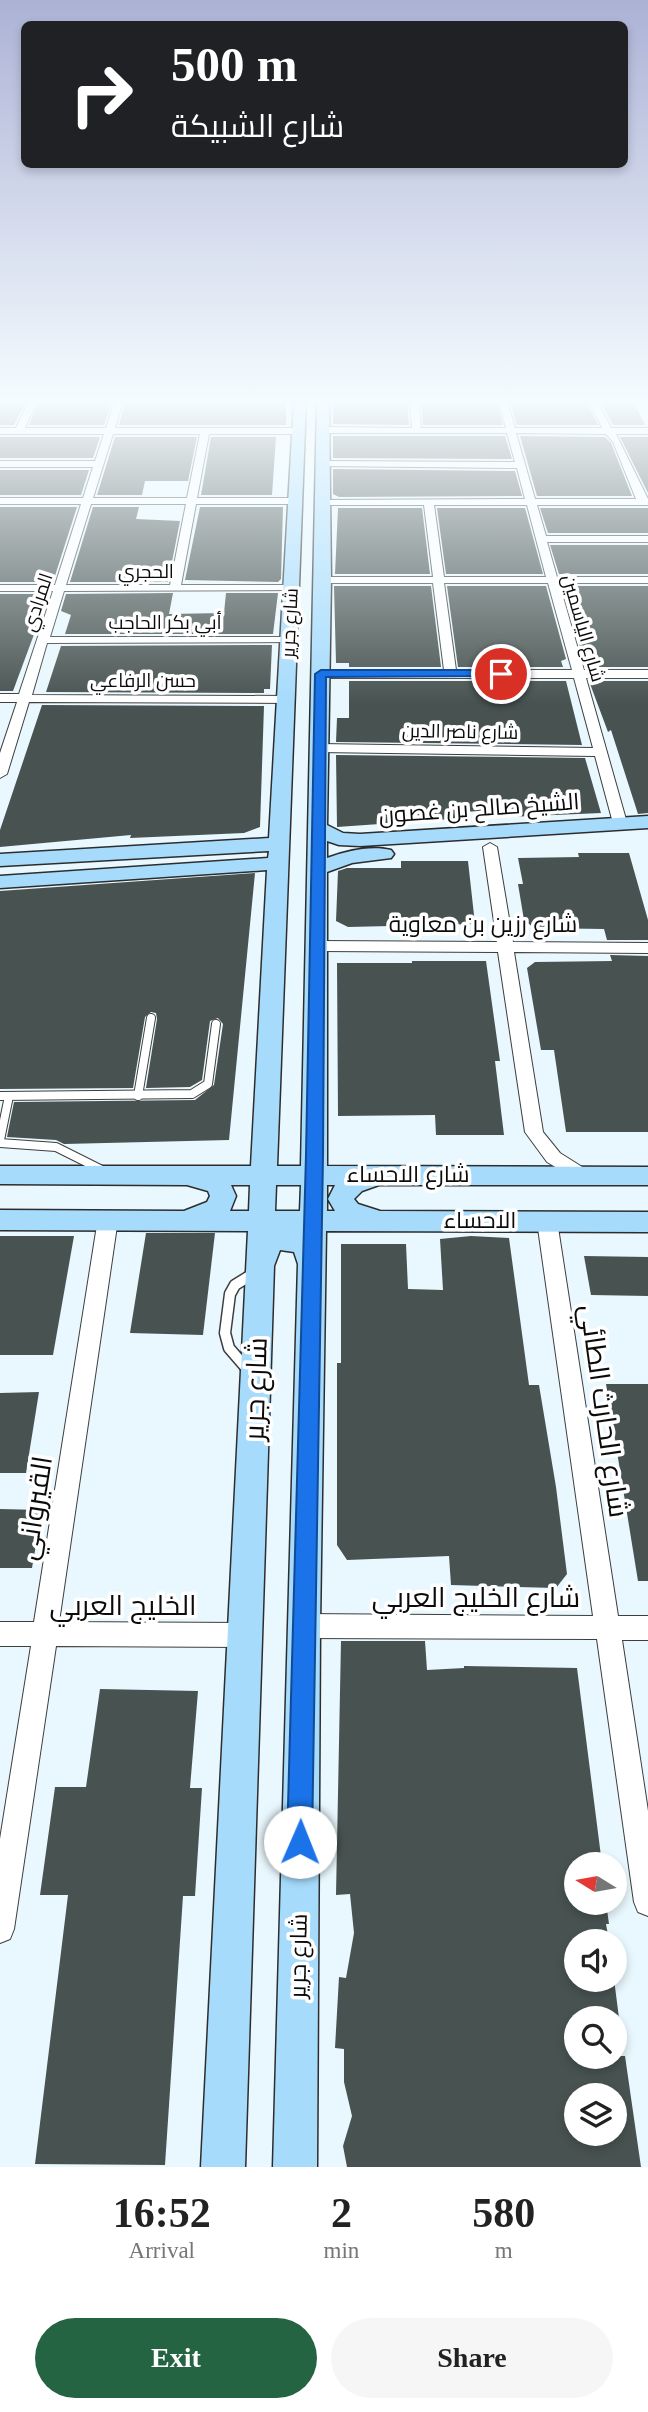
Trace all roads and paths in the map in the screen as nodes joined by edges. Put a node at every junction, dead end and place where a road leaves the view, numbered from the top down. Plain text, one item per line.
1 (87, 502) edge
2 (192, 502) edge
3 (295, 502) edge
4 (322, 502) edge
5 (429, 502) edge
6 (530, 502) edge
7 (648, 539) edge
8 (541, 540) junction
9 (323, 580) junction
10 (438, 580) junction
11 (552, 580) junction
12 (648, 580) edge
13 (60, 588) junction
14 (291, 588) junction
15 (0, 589) edge
16 (174, 589) junction
17 (43, 639) junction
18 (288, 640) junction
19 (321, 674) junction
20 (450, 674) junction
21 (578, 674) junction
22 (648, 674) edge
23 (0, 698) edge
24 (23, 698) junction
25 (286, 699) junction
26 (319, 748) junction
27 (600, 752) junction
28 (0, 772) edge
29 (648, 822) edge
30 (620, 823) junction
31 (317, 828) junction
32 (648, 836) edge
33 (403, 845) junction
34 (490, 847) junction
35 (368, 848) junction
36 (278, 854) junction
37 (317, 869) junction
38 (3, 871) edge
39 (317, 946) junction
40 (505, 947) junction
41 (648, 948) edge
42 (150, 1018) dead end
43 (216, 1024) dead end
44 (5, 1096) edge
45 (138, 1096) junction
46 (265, 1136) junction
47 (315, 1136) junction
48 (0, 1141) edge
49 (314, 1174) junction
50 (388, 1174) junction
51 (0, 1175) edge
52 (110, 1175) junction
53 (263, 1175) junction
54 (580, 1175) junction
55 (188, 1176) junction
56 (648, 1176) edge
57 (108, 1219) junction
58 (185, 1219) junction
59 (262, 1219) junction
60 (313, 1219) junction
61 (0, 1220) edge
62 (388, 1220) junction
63 (547, 1221) junction
64 (648, 1222) edge
65 (260, 1267) junction
66 (312, 1268) junction
67 (303, 1626) junction
68 (607, 1628) junction
69 (648, 1628) edge
70 (0, 1634) edge
71 (45, 1634) junction
72 (245, 1636) junction
73 (648, 1902) edge
74 (0, 1930) edge
75 (223, 2167) edge
76 (295, 2167) edge

1 - 13 street, المرادي
2 - 16 street
3 - 14 main road, شارع جرير
4 - 9 main road, شارع جرير
5 - 10 street
6 - 8 street, شارع الياسمين
7 - 8 street
8 - 11 street, شارع الياسمين
9 - 10 street
9 - 19 main road, شارع جرير
10 - 11 street
10 - 20 street
11 - 12 street
11 - 21 street, شارع الياسمين
13 - 15 street, الحجري
13 - 16 street, الحجري
13 - 17 street, المرادي
14 - 16 street, الحجري
14 - 18 main road, شارع جرير
17 - 18 street, أبي بكر الحاجب
17 - 24 street, المرادي
18 - 25 main road, شارع جرير
19 - 20 street
19 - 26 main road, شارع جرير
20 - 21 street
21 - 22 street
21 - 27 street, شارع الياسمين
23 - 24 street, حسن الرفاعي
24 - 25 street, حسن الرفاعي
24 - 28 street, المرادي
25 - 36 main road, شارع جرير
26 - 27 street, شارع ناصر الدين
26 - 31 main road, شارع جرير
27 - 30 street, شارع الياسمين
29 - 30 main road, الشيخ صالح بن غصون
30 - 33 main road, الشيخ صالح بن غصون
31 - 35 main road, الشيخ صالح بن غصون
31 - 37 main road, شارع جرير
32 - 34 main road, الشيخ صالح بن غصون
33 - 34 main road, الشيخ صالح بن غصون
33 - 35 main road, الشيخ صالح بن غصون
34 - 40 street
35 - 37 main road, الشيخ صالح بن غصون
36 - 38 main road
36 - 46 main road, شارع جرير
37 - 39 main road, شارع جرير
39 - 40 street, شارع رزين بن معاوية
39 - 47 main road, شارع جرير
40 - 41 street, شارع رزين بن معاوية
40 - 54 street
42 - 45 lane
43 - 45 lane
44 - 45 lane
44 - 48 lane
46 - 47 main road
46 - 53 main road, شارع جرير
47 - 49 main road, شارع جرير
48 - 52 lane
49 - 50 main road, شارع الاحساء
49 - 53 main road, شارع الاحساء
49 - 60 main road, شارع جرير
50 - 54 main road, شارع الاحساء
50 - 62 main road
51 - 52 main road, شارع الاحساء
52 - 55 main road, شارع الاحساء
53 - 55 main road, شارع الاحساء
53 - 59 main road, شارع جرير
54 - 56 main road, شارع الاحساء
55 - 58 main road
57 - 58 main road
57 - 61 main road
57 - 71 street, القيرواني
58 - 59 main road
59 - 60 main road
59 - 65 main road, شارع جرير
60 - 62 main road, الاحساء
60 - 66 main road, شارع جرير
62 - 63 main road, الاحساء
63 - 64 main road, الاحساء
63 - 68 street, شارع الحارث الطائي
65 - 66 main road
65 - 72 main road, شارع جرير
66 - 67 main road, شارع جرير
67 - 68 street, شارع الخليج العربي
67 - 76 main road, شارع جرير
68 - 69 street, شارع الخليج العربي
68 - 73 street, شارع الحارث الطائي
70 - 71 street, الخليج العربي
71 - 72 street, الخليج العربي
71 - 74 street, القيرواني
72 - 75 main road, شارع جرير

